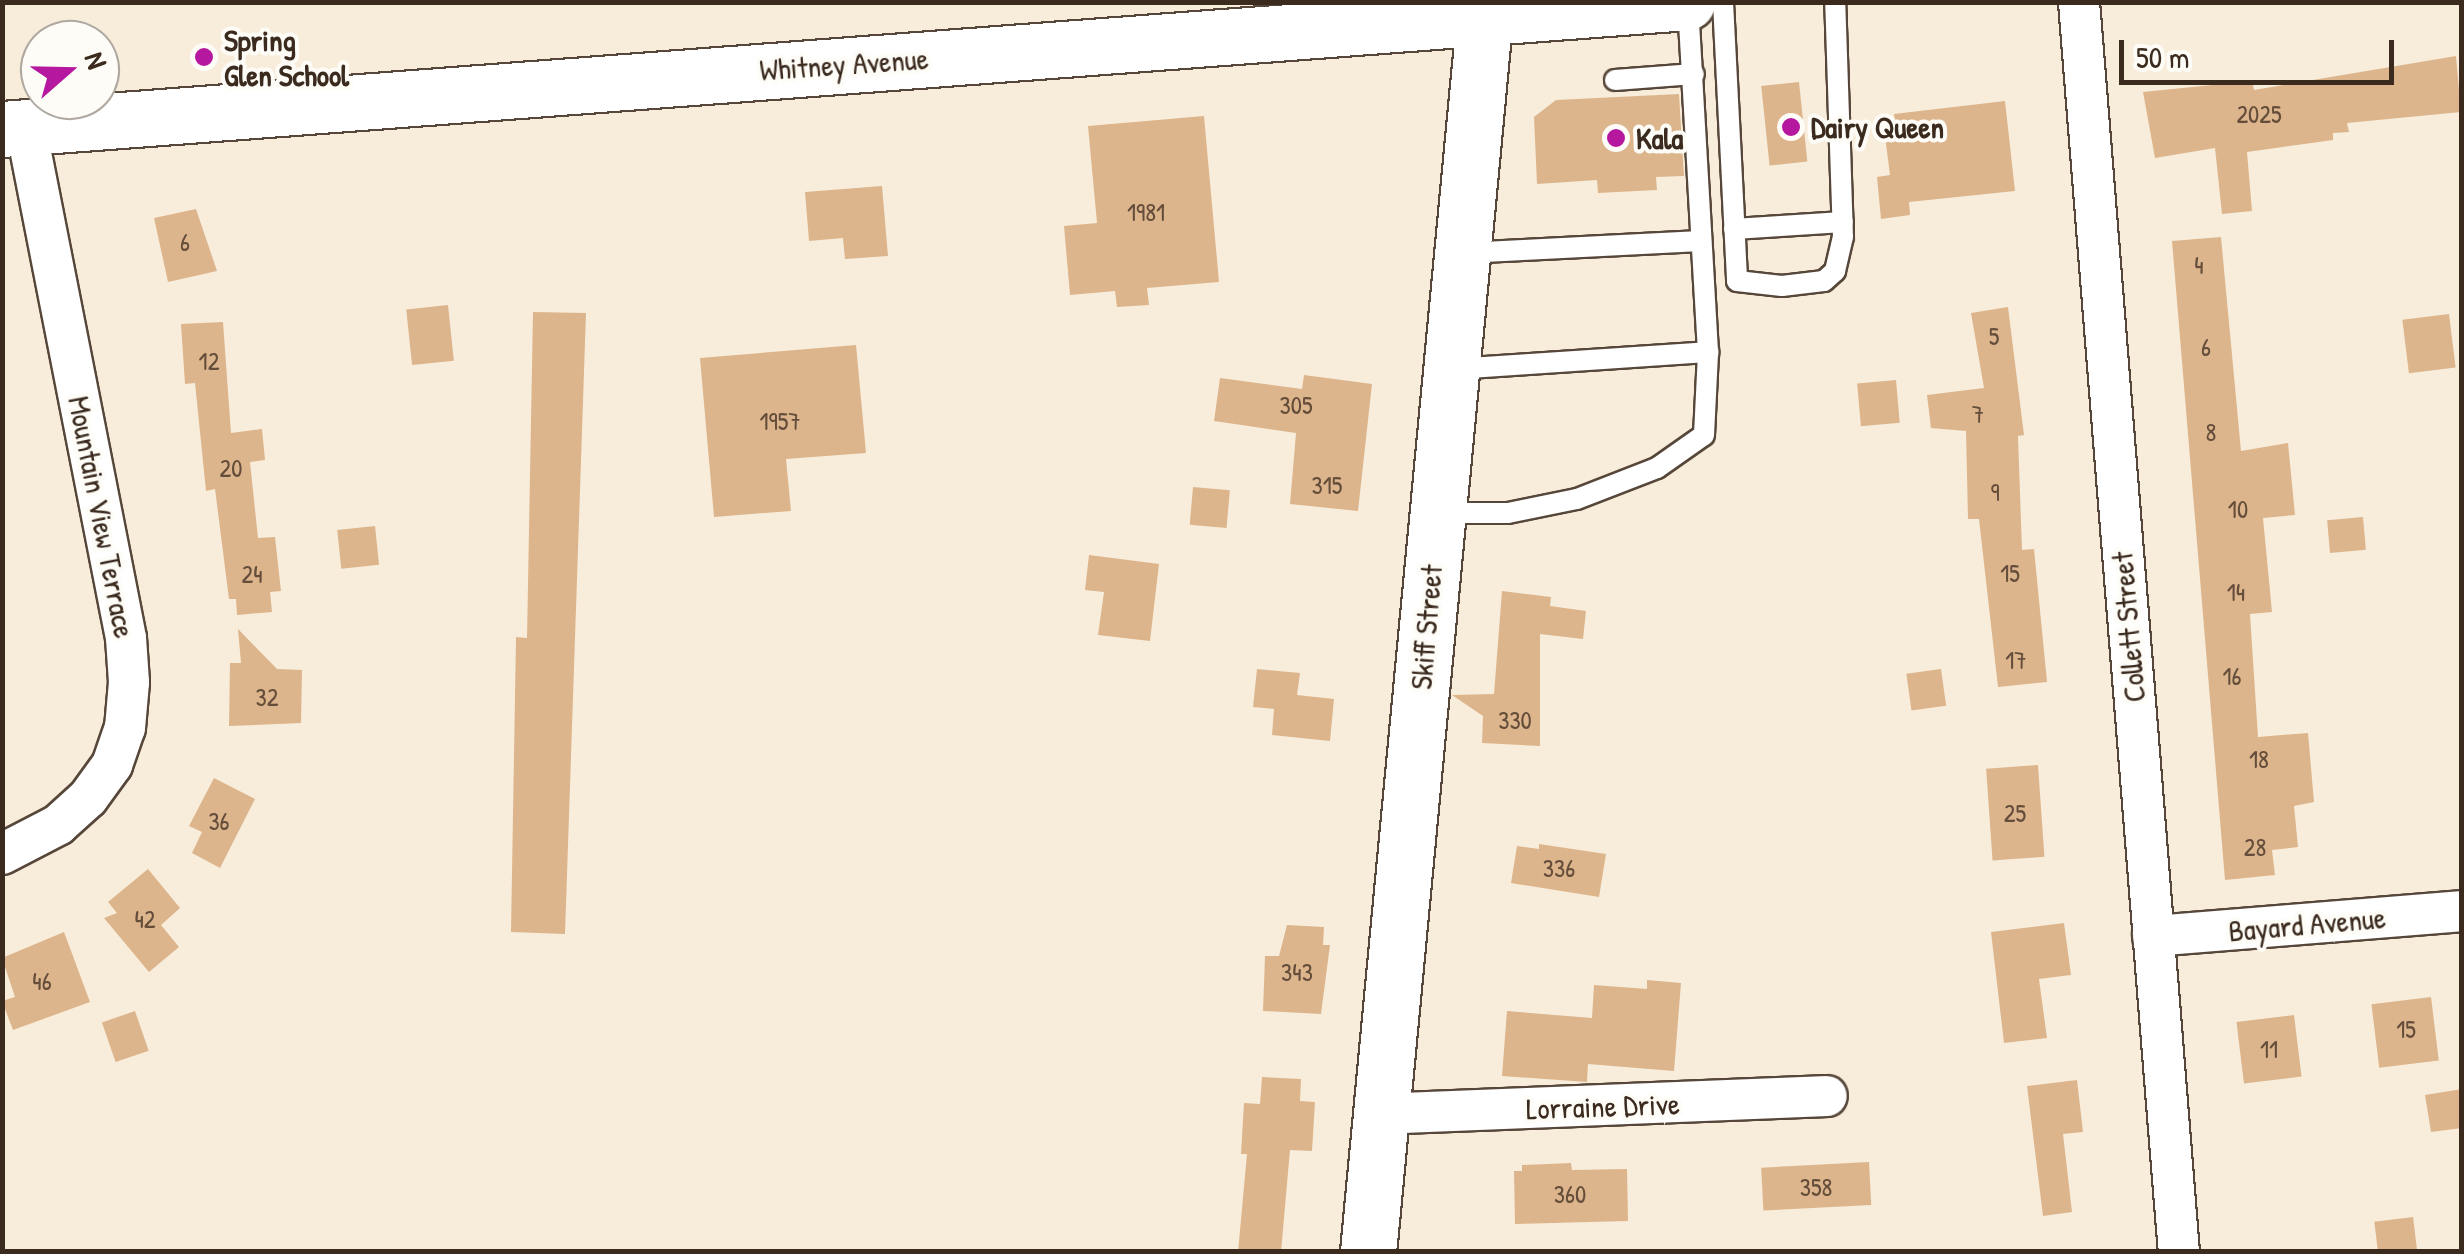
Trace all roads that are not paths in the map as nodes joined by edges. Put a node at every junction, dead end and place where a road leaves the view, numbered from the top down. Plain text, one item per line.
1 (1687, 2) edge
2 (1722, 2) edge
3 (1835, 2) edge
4 (2079, 2) edge
5 (1485, 9) edge
6 (1694, 74) junction
7 (1615, 80) dead end
8 (14, 128) edge
9 (1843, 222) junction
10 (1734, 229) junction
11 (1701, 241) junction
12 (1462, 253) junction
13 (1708, 352) junction
14 (1451, 369) junction
15 (1437, 513) junction
16 (2, 854) edge
17 (2462, 912) edge
18 (2153, 936) junction
19 (1827, 1096) dead end
20 (1379, 1114) junction
21 (1368, 1252) edge
22 (2179, 1252) edge

1 - 5 main road, Whitney Avenue
1 - 6 lane
2 - 10 lane
3 - 9 lane
4 - 18 street, Collett Street
5 - 8 main road, Whitney Avenue
5 - 12 main road, Skiff Street
6 - 7 lane
6 - 11 lane
8 - 16 street, Mountain View Terrace
9 - 10 lane
9 - 10 lane
11 - 12 lane
11 - 13 lane
12 - 14 main road, Skiff Street
13 - 14 lane
13 - 15 lane
14 - 15 main road, Skiff Street
15 - 20 main road, Skiff Street
17 - 18 street, Bayard Avenue
18 - 22 street, Collett Street
19 - 20 street, Lorraine Drive
20 - 21 main road, Skiff Street

